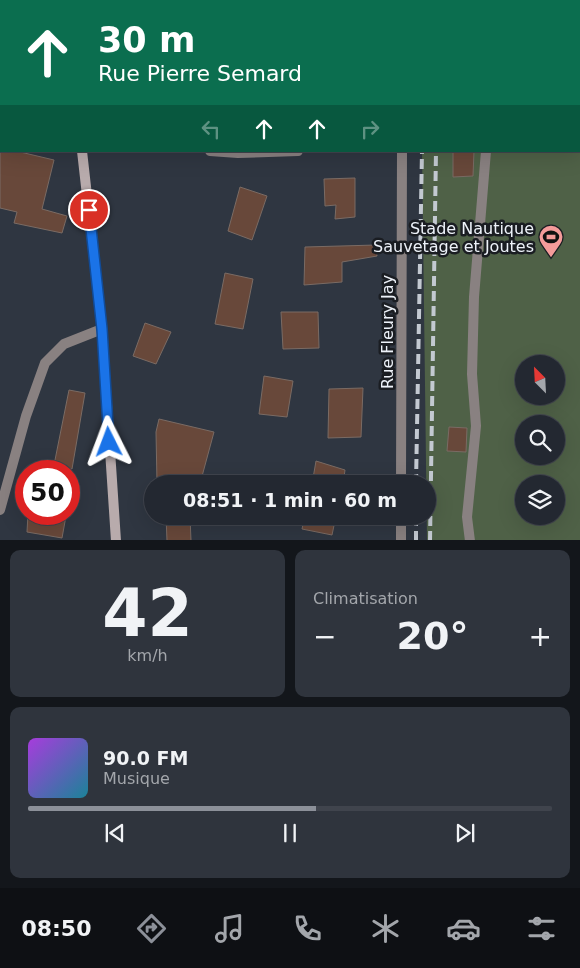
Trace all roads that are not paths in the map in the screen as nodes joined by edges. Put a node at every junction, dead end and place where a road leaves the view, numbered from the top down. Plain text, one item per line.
1 (82, 152) edge
2 (224, 152) edge
3 (268, 152) edge
4 (402, 152) edge
5 (486, 152) edge
6 (102, 329) junction
7 (401, 475) edge
8 (0, 510) edge
9 (401, 525) edge
10 (116, 540) edge
11 (401, 540) edge
12 (470, 540) edge

1 - 6 main road
2 - 3 street
4 - 7 street, Rue Fleury Jay
5 - 12 street
6 - 8 street
6 - 10 main road
9 - 11 street

